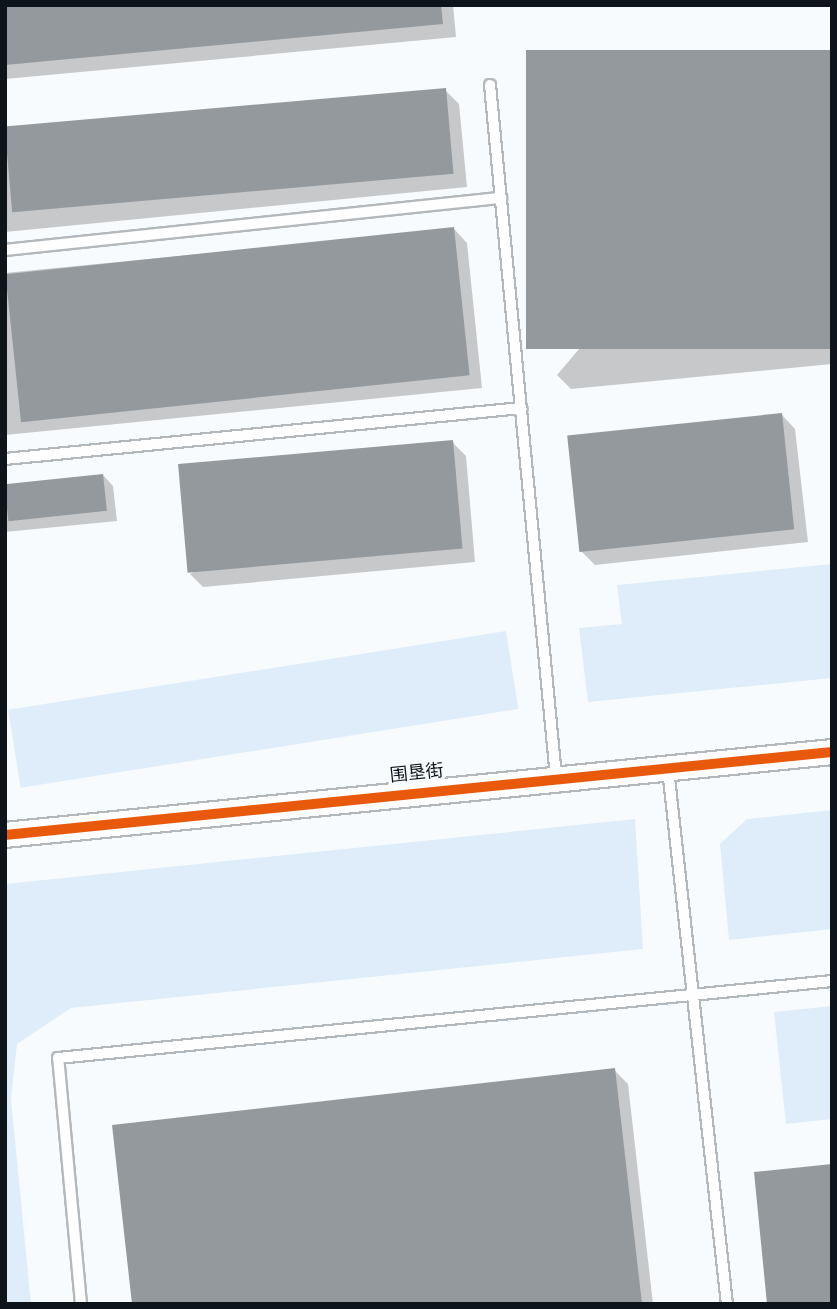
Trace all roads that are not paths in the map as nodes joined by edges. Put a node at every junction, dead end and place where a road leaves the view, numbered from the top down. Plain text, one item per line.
1 (490, 85) dead end
2 (501, 198) junction
3 (5, 250) edge
4 (521, 408) junction
5 (5, 458) edge
6 (832, 752) edge
7 (668, 768) junction
8 (556, 778) junction
9 (5, 835) edge
10 (832, 981) edge
11 (694, 994) junction
12 (81, 1304) edge
13 (727, 1304) edge

1 - 2 lane
2 - 3 lane
2 - 4 lane
4 - 5 lane
4 - 8 lane
6 - 7 street, 围垦街
7 - 8 street, 围垦街
7 - 11 lane
8 - 9 street, 围垦街
10 - 11 lane
11 - 12 lane
11 - 13 lane

